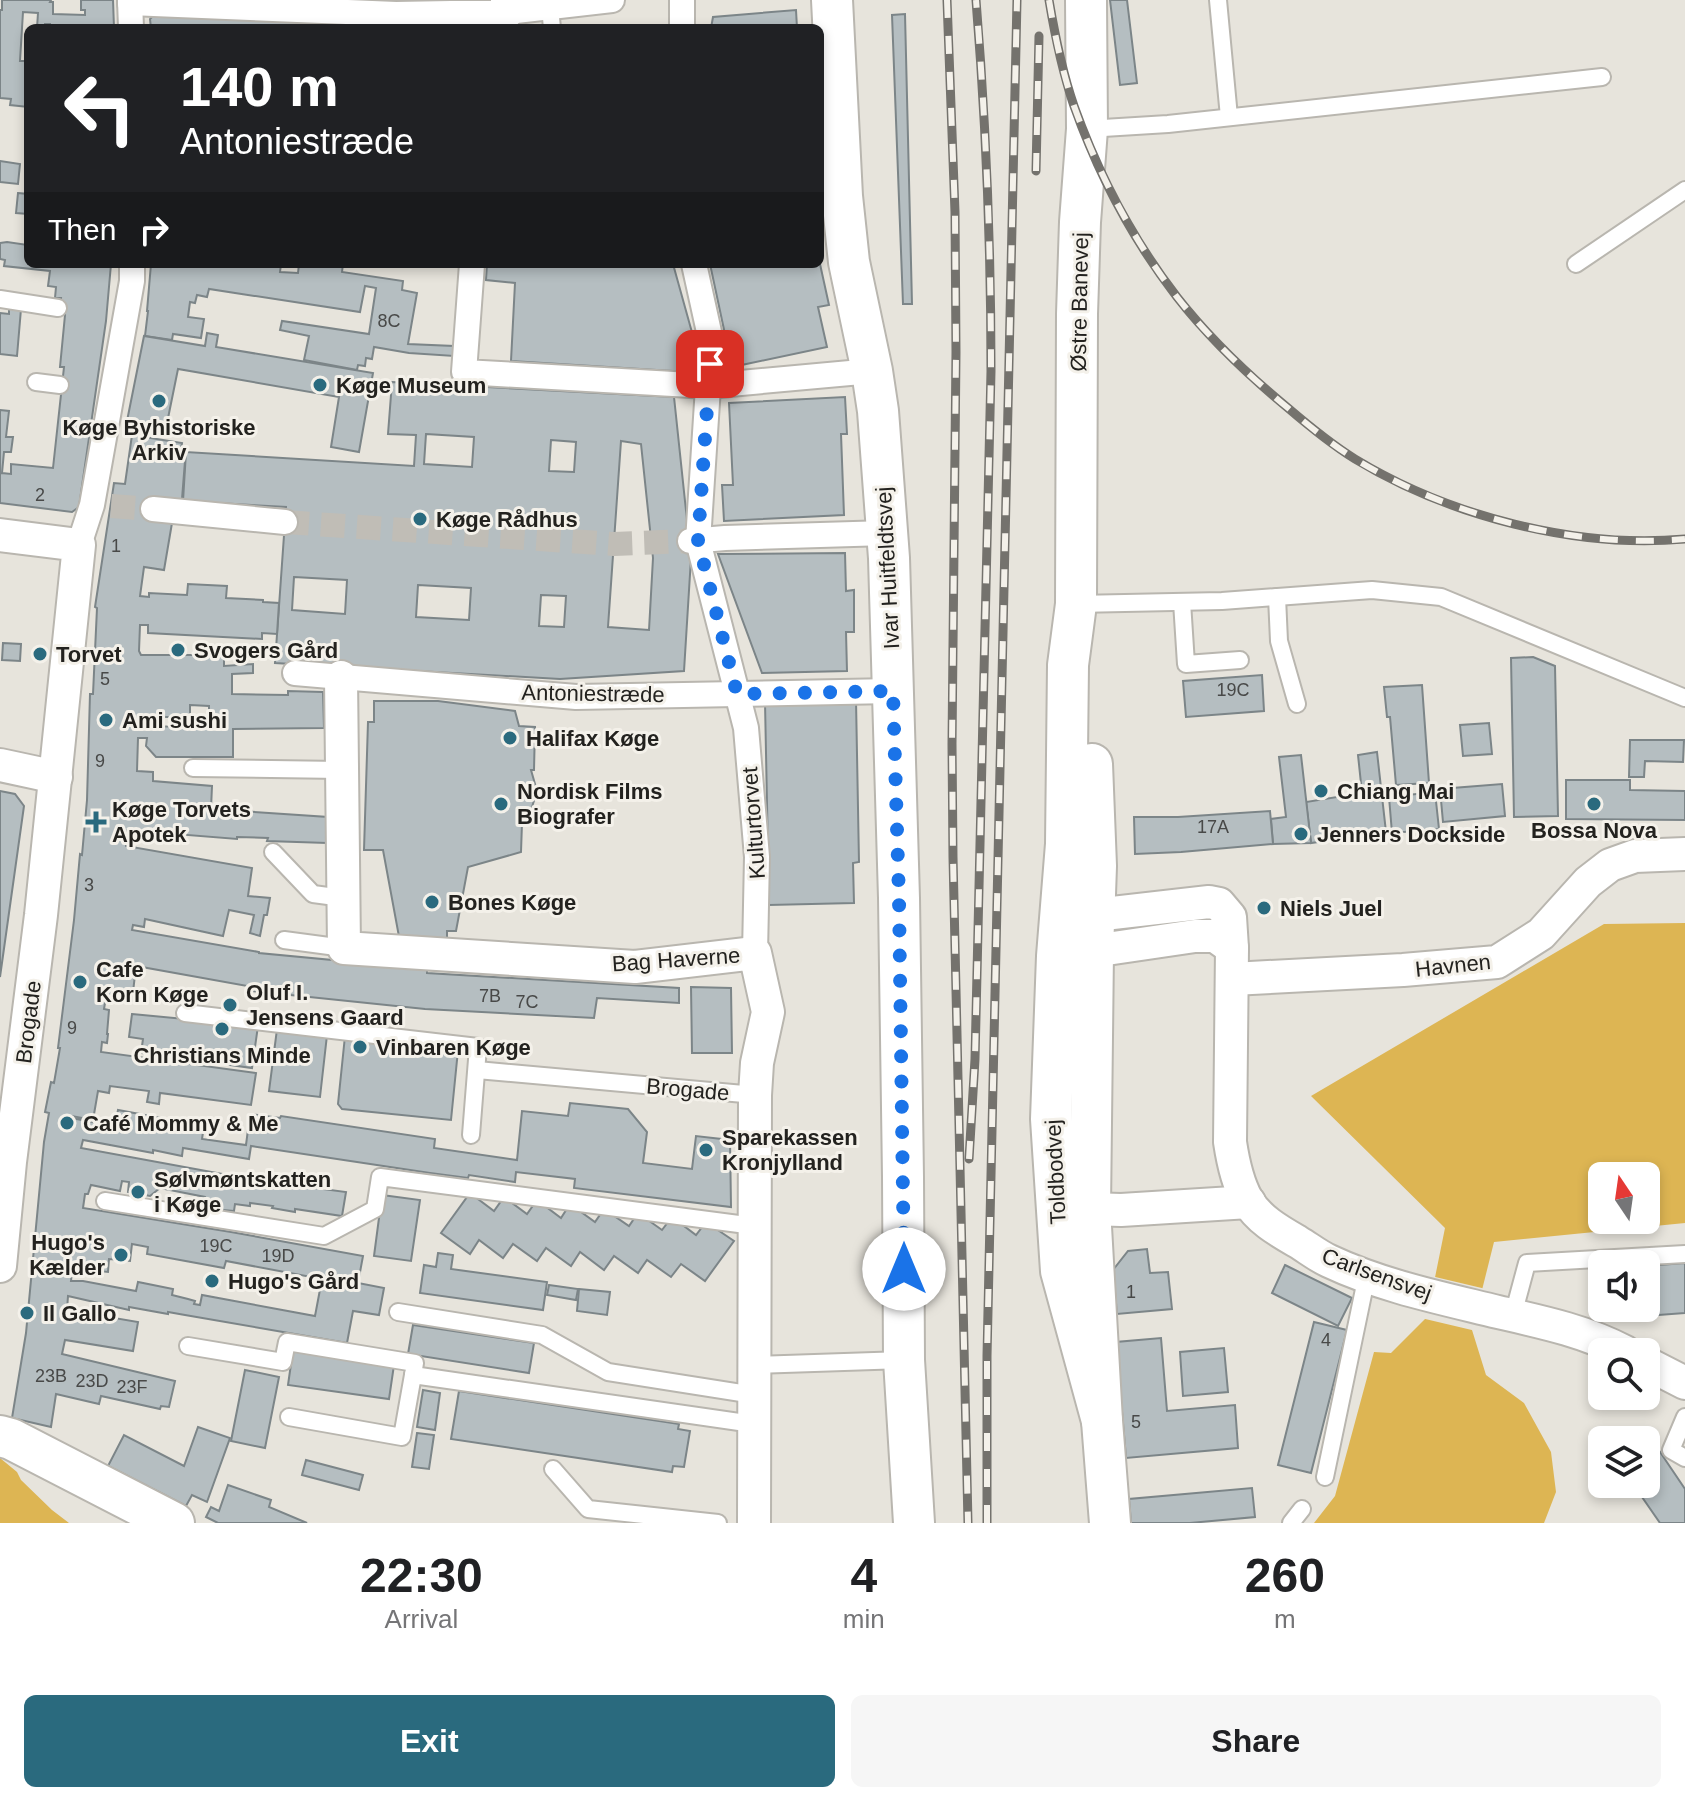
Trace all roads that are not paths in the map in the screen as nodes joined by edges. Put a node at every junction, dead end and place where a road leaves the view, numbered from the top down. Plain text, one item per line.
1 (610, 0) edge
2 (682, 0) edge
3 (832, 0) edge
4 (1086, 0) edge
5 (1218, 0) edge
6 (130, 1) edge
7 (507, 6) edge
8 (551, 18) edge
9 (396, 21) edge
10 (131, 24) edge
11 (682, 24) edge
12 (1602, 77) dead end
13 (1229, 117) junction
14 (1087, 129) junction
15 (1685, 190) edge
16 (831, 198) edge
17 (1576, 264) dead end
18 (132, 268) edge
19 (472, 268) edge
20 (695, 268) edge
21 (0, 299) edge
22 (58, 308) dead end
23 (872, 371) junction
24 (36, 382) dead end
25 (60, 385) dead end
26 (708, 386) junction
27 (153, 509) tunnel mouth
28 (285, 522) tunnel mouth
29 (887, 533) junction
30 (0, 535) edge
31 (694, 541) junction
32 (79, 545) junction
33 (1277, 597) junction
34 (1182, 602) junction
35 (1076, 604) junction
36 (1240, 660) dead end
37 (295, 673) dead end
38 (341, 677) junction
39 (893, 691) junction
40 (737, 694) junction
41 (1685, 698) edge
42 (1297, 704) dead end
43 (0, 765) edge
44 (193, 768) dead end
45 (341, 770) junction
46 (56, 777) junction
47 (273, 852) dead end
48 (1685, 854) edge
49 (343, 898) junction
50 (1076, 935) junction
51 (284, 940) dead end
52 (344, 948) junction
53 (755, 953) junction
54 (1232, 964) junction
55 (185, 1013) dead end
56 (477, 1070) junction
57 (755, 1095) junction
58 (471, 1135) dead end
59 (105, 1201) dead end
60 (1249, 1202) junction
61 (1090, 1209) junction
62 (754, 1226) junction
63 (1685, 1254) edge
64 (0, 1266) edge
65 (1367, 1275) junction
66 (398, 1312) dead end
67 (1507, 1314) junction
68 (1591, 1338) edge
69 (188, 1346) dead end
70 (904, 1360) junction
71 (1660, 1370) edge
72 (413, 1375) junction
73 (1685, 1383) edge
74 (754, 1394) junction
75 (289, 1417) dead end
76 (1685, 1417) edge
77 (1102, 1421) junction
78 (0, 1436) edge
79 (1685, 1458) edge
80 (553, 1469) dead end
81 (1325, 1477) dead end
82 (586, 1516) edge
83 (174, 1523) edge
84 (718, 1523) edge
85 (754, 1523) edge
86 (914, 1523) edge
87 (1110, 1523) edge

1 - 8 street
2 - 11 street
3 - 16 street, Ivar Huitfeldtsvej
4 - 14 street, Østre Banevej
5 - 13 lane
6 - 9 street
6 - 10 street
7 - 8 street
7 - 9 street
12 - 13 lane
13 - 14 lane
14 - 35 street, Østre Banevej
15 - 17 lane
16 - 23 street, Ivar Huitfeldtsvej
18 - 32 street
19 - 26 street
20 - 26 street, Kulturtorvet
21 - 22 lane
23 - 26 street
23 - 29 street, Ivar Huitfeldtsvej
24 - 25 lane
26 - 31 street, Kulturtorvet
27 - 28 street
29 - 31 street
29 - 39 street, Ivar Huitfeldtsvej
30 - 32 street
31 - 40 street, Kulturtorvet
32 - 46 street
33 - 34 lane
33 - 41 lane
33 - 42 lane
34 - 35 lane
34 - 36 lane
35 - 50 street, Østre Banevej
37 - 38 street, Antoniestræde
38 - 40 street, Antoniestræde
38 - 45 street
39 - 40 street, Antoniestræde
39 - 70 street, Ivar Huitfeldtsvej
40 - 53 street, Kulturtorvet
43 - 46 street
44 - 45 lane
45 - 49 street
46 - 64 street, Brogade
47 - 49 lane
48 - 54 street, Havnen
49 - 52 street
50 - 54 street
50 - 61 street, Toldbodvej
50 - 77 street, Toldbodvej
51 - 52 lane
52 - 53 street, Bag Haverne
53 - 57 street, Bag Haverne
54 - 60 street
55 - 56 lane
56 - 57 lane, Brogade
56 - 58 lane
57 - 62 street, Bag Haverne
59 - 62 lane
60 - 61 street
60 - 65 street, Carlsensvej
61 - 77 street, Toldbodvej
62 - 74 street, Bag Haverne
63 - 67 lane
65 - 67 street, Carlsensvej
65 - 81 lane
66 - 74 lane
67 - 68 street, Carlsensvej
69 - 72 lane
70 - 74 lane
70 - 86 street, Ivar Huitfeldtsvej
71 - 73 street
72 - 74 lane
72 - 75 lane
74 - 85 street, Bag Haverne
76 - 79 lane
77 - 87 street, Toldbodvej
78 - 83 street
80 - 82 lane
82 - 84 lane

